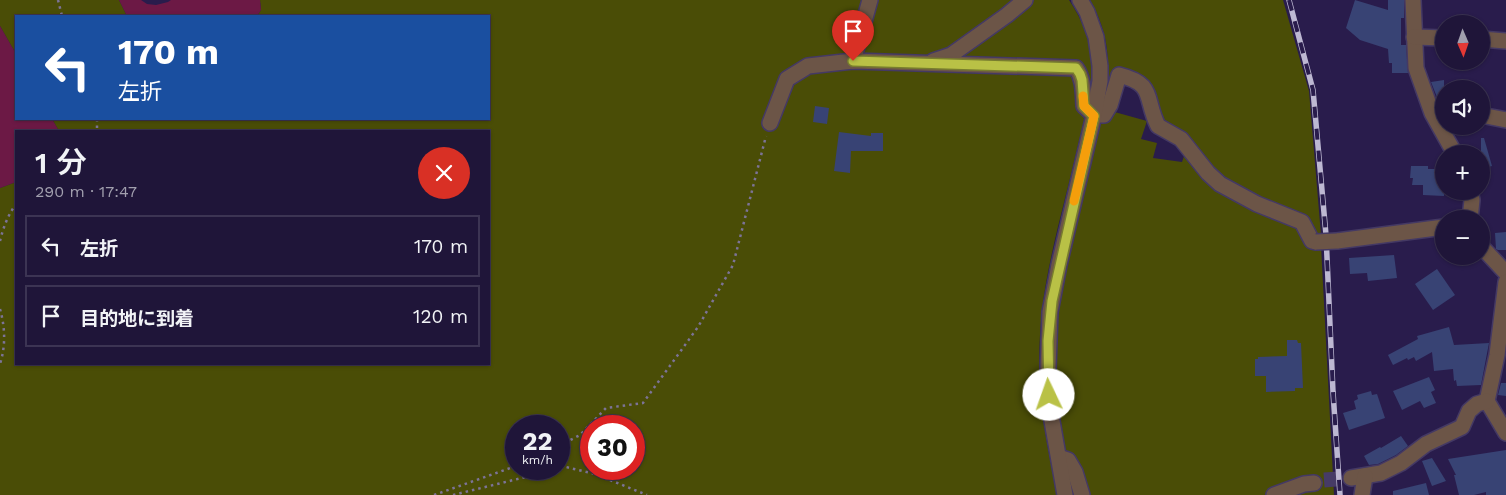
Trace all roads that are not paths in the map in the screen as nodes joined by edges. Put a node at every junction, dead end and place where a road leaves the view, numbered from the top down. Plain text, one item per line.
1 (870, 0) edge
2 (1025, 0) edge
3 (1080, 0) edge
4 (1413, 0) edge
5 (1414, 37) junction
6 (1435, 38) edge
7 (1490, 40) edge
8 (1506, 41) edge
9 (853, 61) junction
10 (922, 64) junction
11 (1435, 108) edge
12 (1094, 116) junction
13 (1490, 117) edge
14 (1506, 120) edge
15 (770, 122) road end
16 (1435, 228) edge
17 (1490, 256) edge
18 (1506, 273) edge
19 (1506, 282) edge
20 (1502, 356) edge
21 (1487, 401) junction
22 (1506, 433) edge
23 (1059, 457) junction
24 (1318, 486) tunnel mouth
25 (1066, 495) edge
26 (1082, 495) edge
27 (1274, 495) edge
28 (1362, 495) edge

1 - 9 street
2 - 10 street
3 - 12 street
4 - 5 street
5 - 6 street
5 - 11 street
7 - 8 street
9 - 10 street
9 - 15 street
10 - 12 street
12 - 16 street, bridge
12 - 23 street
13 - 14 street
17 - 18 street
19 - 20 street
20 - 21 street
21 - 22 street
21 - 28 street
23 - 25 street
23 - 26 street
24 - 27 street

